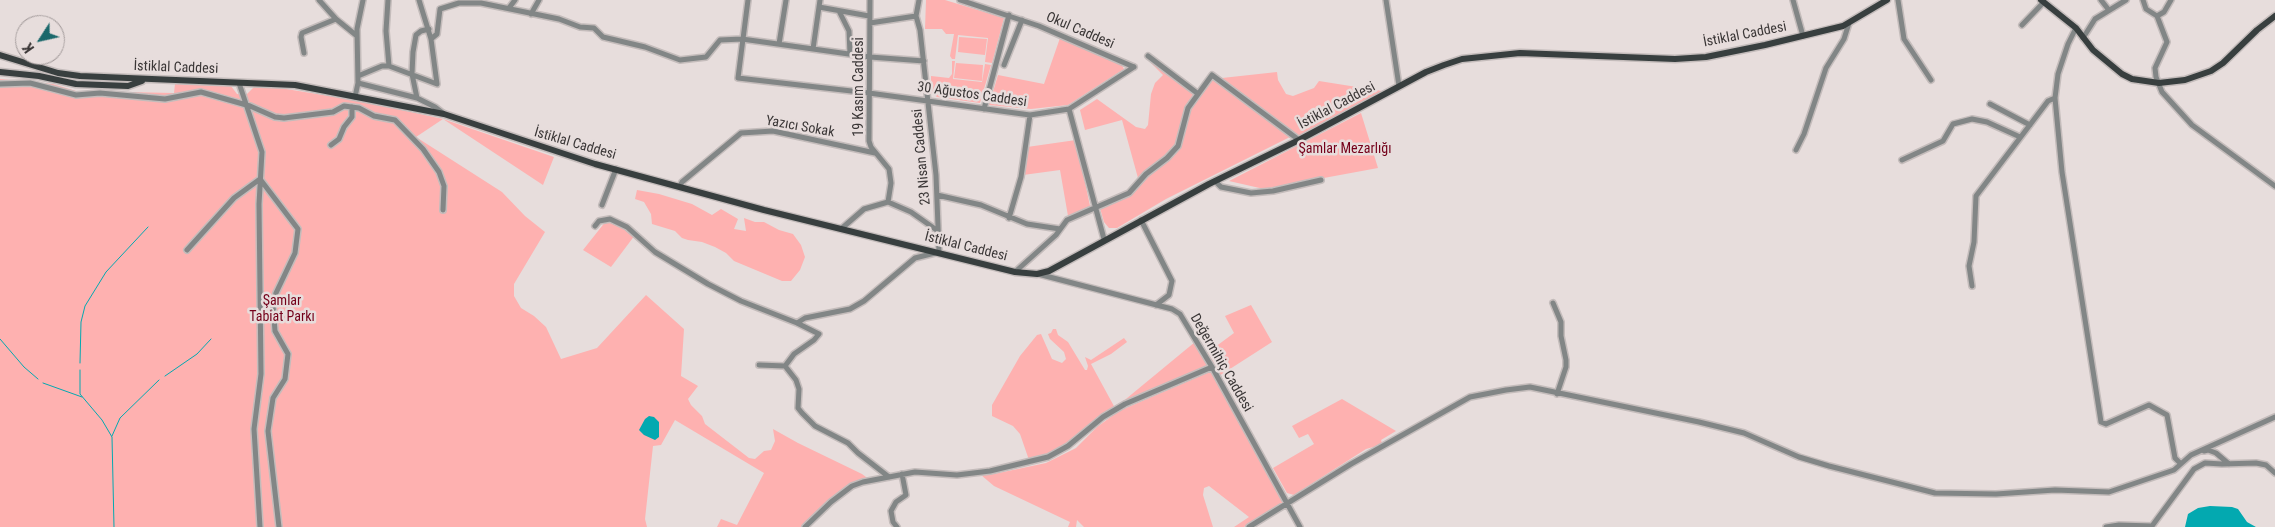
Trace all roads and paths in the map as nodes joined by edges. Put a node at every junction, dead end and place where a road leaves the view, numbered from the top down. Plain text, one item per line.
1 (319, 0) edge
2 (364, 0) edge
3 (388, 0) edge
4 (419, 0) edge
5 (514, 0) edge
6 (539, 0) edge
7 (748, 0) edge
8 (786, 0) edge
9 (820, 0) edge
10 (870, 0) edge
11 (919, 0) edge
12 (960, 0) edge
13 (1386, 0) edge
14 (1793, 0) edge
15 (1887, 0) edge
16 (1898, 0) edge
17 (2102, 0) edge
18 (2126, 0) edge
19 (2143, 0) edge
20 (2171, 0) edge
21 (483, 1) edge
22 (2042, 2) edge
23 (819, 7) junction
24 (509, 8) junction
25 (2108, 9) junction
26 (839, 11) junction
27 (531, 14) junction
28 (1009, 15) junction
29 (869, 16) junction
30 (916, 16) junction
31 (2157, 16) junction
32 (2275, 16) edge
33 (336, 19) junction
34 (1022, 20) junction
35 (1850, 23) junction
36 (870, 24) junction
37 (2022, 25) dead end
38 (2076, 28) junction
39 (429, 29) junction
40 (357, 36) junction
41 (1803, 36) junction
42 (2083, 38) junction
43 (431, 39) junction
44 (742, 39) junction
45 (779, 44) junction
46 (813, 49) junction
47 (304, 53) dead end
48 (850, 54) junction
49 (0, 55) edge
50 (1148, 56) dead end
51 (870, 57) junction
52 (924, 61) junction
53 (1004, 65) dead end
54 (389, 66) junction
55 (0, 72) edge
56 (412, 74) junction
57 (358, 76) junction
58 (146, 79) junction
59 (1931, 80) dead end
60 (239, 83) junction
61 (358, 83) junction
62 (2159, 83) junction
63 (0, 84) edge
64 (1399, 86) junction
65 (869, 93) junction
66 (1197, 93) junction
67 (355, 97) junction
68 (417, 98) junction
69 (2055, 98) junction
70 (928, 101) junction
71 (1990, 104) dead end
72 (245, 105) junction
73 (352, 107) junction
74 (984, 109) junction
75 (1069, 109) junction
76 (444, 114) junction
77 (1030, 115) junction
78 (2030, 125) junction
79 (2020, 137) junction
80 (1299, 140) junction
81 (330, 145) dead end
82 (1796, 150) dead end
83 (875, 153) junction
84 (1902, 160) dead end
85 (616, 168) junction
86 (260, 179) junction
87 (1321, 180) dead end
88 (1216, 181) junction
89 (680, 186) junction
90 (2275, 186) edge
91 (937, 195) junction
92 (888, 202) junction
93 (602, 205) dead end
94 (1096, 206) junction
95 (443, 210) dead end
96 (1009, 218) junction
97 (1141, 220) junction
98 (594, 226) dead end
99 (841, 229) junction
100 (1060, 229) junction
101 (938, 231) junction
102 (1104, 239) junction
103 (914, 247) junction
104 (187, 250) dead end
105 (939, 252) junction
106 (915, 258) junction
107 (1015, 272) junction
108 (1038, 274) junction
109 (1972, 286) dead end
110 (1552, 303) dead end
111 (1156, 305) junction
112 (798, 323) junction
113 (759, 365) dead end
114 (785, 366) junction
115 (1212, 367) junction
116 (1557, 394) junction
117 (2275, 417) edge
118 (2191, 455) junction
119 (2180, 463) junction
120 (2229, 464) junction
121 (2275, 473) edge
122 (902, 474) junction
123 (889, 477) junction
124 (1286, 504) junction
125 (260, 527) edge
126 (280, 527) edge
127 (805, 527) edge
128 (897, 527) edge
129 (1249, 527) edge
130 (1300, 527) edge
131 (2106, 527) edge

1 - 33 street
2 - 40 street
3 - 54 street
4 - 39 street
5 - 24 street
6 - 27 street
7 - 44 street
8 - 45 street
9 - 23 street
10 - 29 street, 19 Kasım Caddesi
11 - 30 street, 23 Nisan Caddesi
12 - 28 street, Okul Caddesi
13 - 64 street
14 - 41 street
15 - 35 main road, İstiklal Caddesi
16 - 59 street
17 - 25 street
18 - 25 street
19 - 31 street
20 - 31 street
21 - 24 street
21 - 43 street
22 - 37 street
22 - 38 main road
23 - 26 street
23 - 46 street
24 - 27 street
25 - 42 street
26 - 29 street
26 - 48 street
27 - 44 street
28 - 34 street, Okul Caddesi
28 - 74 street
29 - 36 street, 19 Kasım Caddesi
30 - 36 street
30 - 52 street, 23 Nisan Caddesi
31 - 62 street
32 - 62 main road
33 - 40 street
33 - 47 street
34 - 53 street
34 - 75 street, Okul Caddesi
35 - 41 main road, İstiklal Caddesi
35 - 82 street
36 - 51 street, 19 Kasım Caddesi
38 - 42 main road
38 - 69 street
39 - 43 street
39 - 56 street
40 - 57 street
41 - 64 main road, İstiklal Caddesi
42 - 62 main road
43 - 56 street
44 - 45 street
44 - 65 street, 30 Ağustos Caddesi
45 - 46 street
46 - 48 street
48 - 51 street
49 - 58 main road, İstiklal Caddesi
50 - 66 street
51 - 52 street
51 - 65 street, 19 Kasım Caddesi
52 - 70 street, 23 Nisan Caddesi
54 - 56 street
54 - 57 street
55 - 58 main road, İstiklal Caddesi
56 - 68 street
57 - 61 street
58 - 60 main road, İstiklal Caddesi
60 - 67 main road, İstiklal Caddesi
60 - 72 street
61 - 67 street
61 - 68 street
62 - 90 street
63 - 72 street
64 - 80 main road, İstiklal Caddesi
65 - 70 street, 30 Ağustos Caddesi
65 - 83 street, 19 Kasım Caddesi
66 - 80 street
66 - 94 street
67 - 76 main road, İstiklal Caddesi
68 - 76 street
69 - 78 street
69 - 119 street
70 - 74 street, 30 Ağustos Caddesi
70 - 91 street, 23 Nisan Caddesi
71 - 78 street
72 - 73 street
72 - 86 street
73 - 81 street
73 - 95 street
74 - 77 street, 30 Ağustos Caddesi
75 - 77 street, 30 Ağustos Caddesi
75 - 94 street
76 - 85 main road, İstiklal Caddesi
77 - 96 street
78 - 79 street
79 - 84 street
79 - 109 street
80 - 88 main road, İstiklal Caddesi
83 - 89 street, Yazıcı Sokak
83 - 92 street, 19 Kasım Caddesi
85 - 89 main road, İstiklal Caddesi
85 - 93 street
86 - 104 street
86 - 125 street
86 - 126 street
87 - 88 street
88 - 97 main road, İstiklal Caddesi
89 - 99 main road, İstiklal Caddesi
91 - 96 street
91 - 101 street, 23 Nisan Caddesi
92 - 99 street
92 - 101 street
94 - 100 street
94 - 102 street
96 - 100 street
97 - 102 main road, İstiklal Caddesi
97 - 111 street
98 - 112 street
99 - 103 main road, İstiklal Caddesi
100 - 107 street
101 - 105 street, 23 Nisan Caddesi
102 - 108 main road, İstiklal Caddesi
103 - 105 main road, İstiklal Caddesi
103 - 106 street
105 - 106 street
105 - 107 main road, İstiklal Caddesi
106 - 112 street
107 - 108 main road, İstiklal Caddesi
108 - 111 street, Değermihiç Caddesi
110 - 116 street
111 - 115 street, Değermihiç Caddesi
112 - 114 street
113 - 114 street
114 - 123 street
115 - 122 street
115 - 124 street, Değermihiç Caddesi
116 - 119 street
116 - 124 street
117 - 118 street
118 - 119 street
118 - 120 street
120 - 121 street
120 - 131 street
122 - 123 street
122 - 128 street
123 - 127 street
124 - 129 street
124 - 130 street, Değermihiç Caddesi

